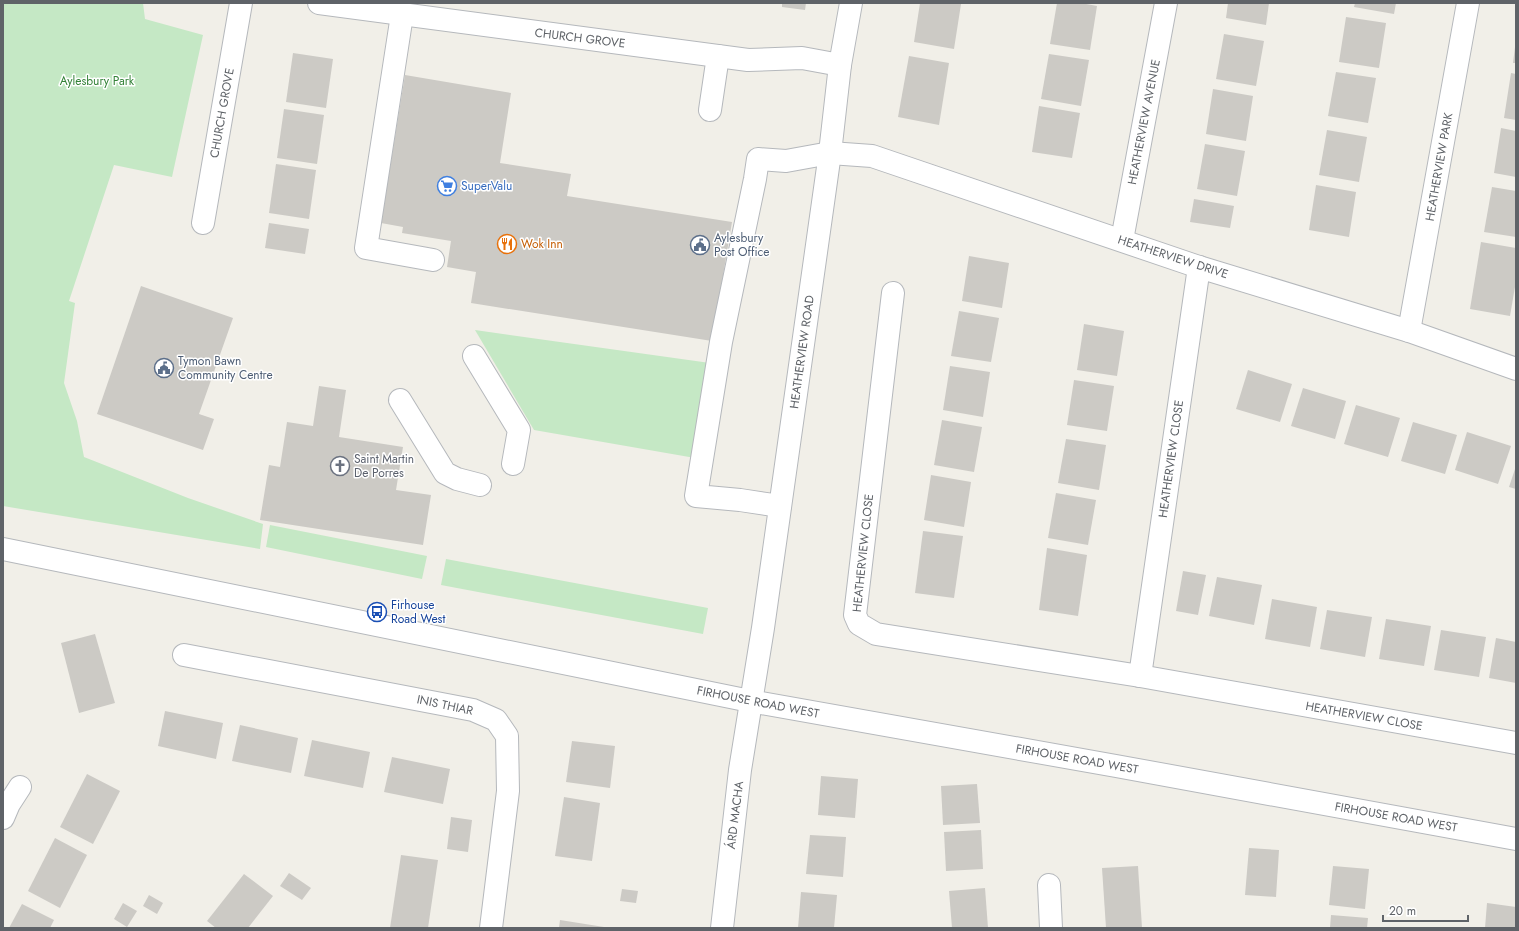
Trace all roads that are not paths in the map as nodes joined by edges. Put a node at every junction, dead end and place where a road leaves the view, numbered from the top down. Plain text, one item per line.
1 (241, 3) edge
2 (320, 3) edge
3 (851, 3) edge
4 (1166, 3) edge
5 (1468, 3) edge
6 (402, 15) junction
7 (718, 56) junction
8 (840, 65) junction
9 (710, 110) dead end
10 (830, 153) junction
11 (203, 222) dead end
12 (1122, 240) junction
13 (433, 260) dead end
14 (1199, 267) junction
15 (893, 293) dead end
16 (1409, 331) junction
17 (474, 356) dead end
18 (1516, 368) edge
19 (400, 400) dead end
20 (513, 464) dead end
21 (480, 485) dead end
22 (780, 506) junction
23 (3, 549) edge
24 (184, 655) dead end
25 (1140, 676) junction
26 (750, 701) junction
27 (1516, 743) edge
28 (20, 787) dead end
29 (3, 818) edge
30 (1516, 839) edge
31 (1049, 885) dead end
32 (491, 928) edge
33 (722, 928) edge
34 (1052, 928) edge

1 - 11 street, CHURCH GROVE
2 - 6 street, CHURCH GROVE
3 - 8 street, HEATHERVIEW ROAD
4 - 12 street, HEATHERVIEW AVENUE
5 - 16 street, HEATHERVIEW PARK
6 - 7 street, CHURCH GROVE
6 - 13 street
7 - 8 street, CHURCH GROVE
7 - 9 street
8 - 10 street, HEATHERVIEW ROAD
10 - 12 street, HEATHERVIEW DRIVE
10 - 22 street, HEATHERVIEW ROAD
10 - 22 street, HEATHERVIEW DRIVE
12 - 14 street, HEATHERVIEW DRIVE
14 - 16 street, HEATHERVIEW DRIVE
14 - 25 street, HEATHERVIEW CLOSE
15 - 25 street, HEATHERVIEW CLOSE
16 - 18 street, HEATHERVIEW DRIVE
17 - 20 street
19 - 21 street
22 - 26 street, HEATHERVIEW ROAD
23 - 26 street, FIRHOUSE ROAD WEST
24 - 32 street, INIS THIAR
25 - 27 street, HEATHERVIEW CLOSE
26 - 30 street, FIRHOUSE ROAD WEST
26 - 33 street, ÁRD MACHA
28 - 29 street
31 - 34 street

